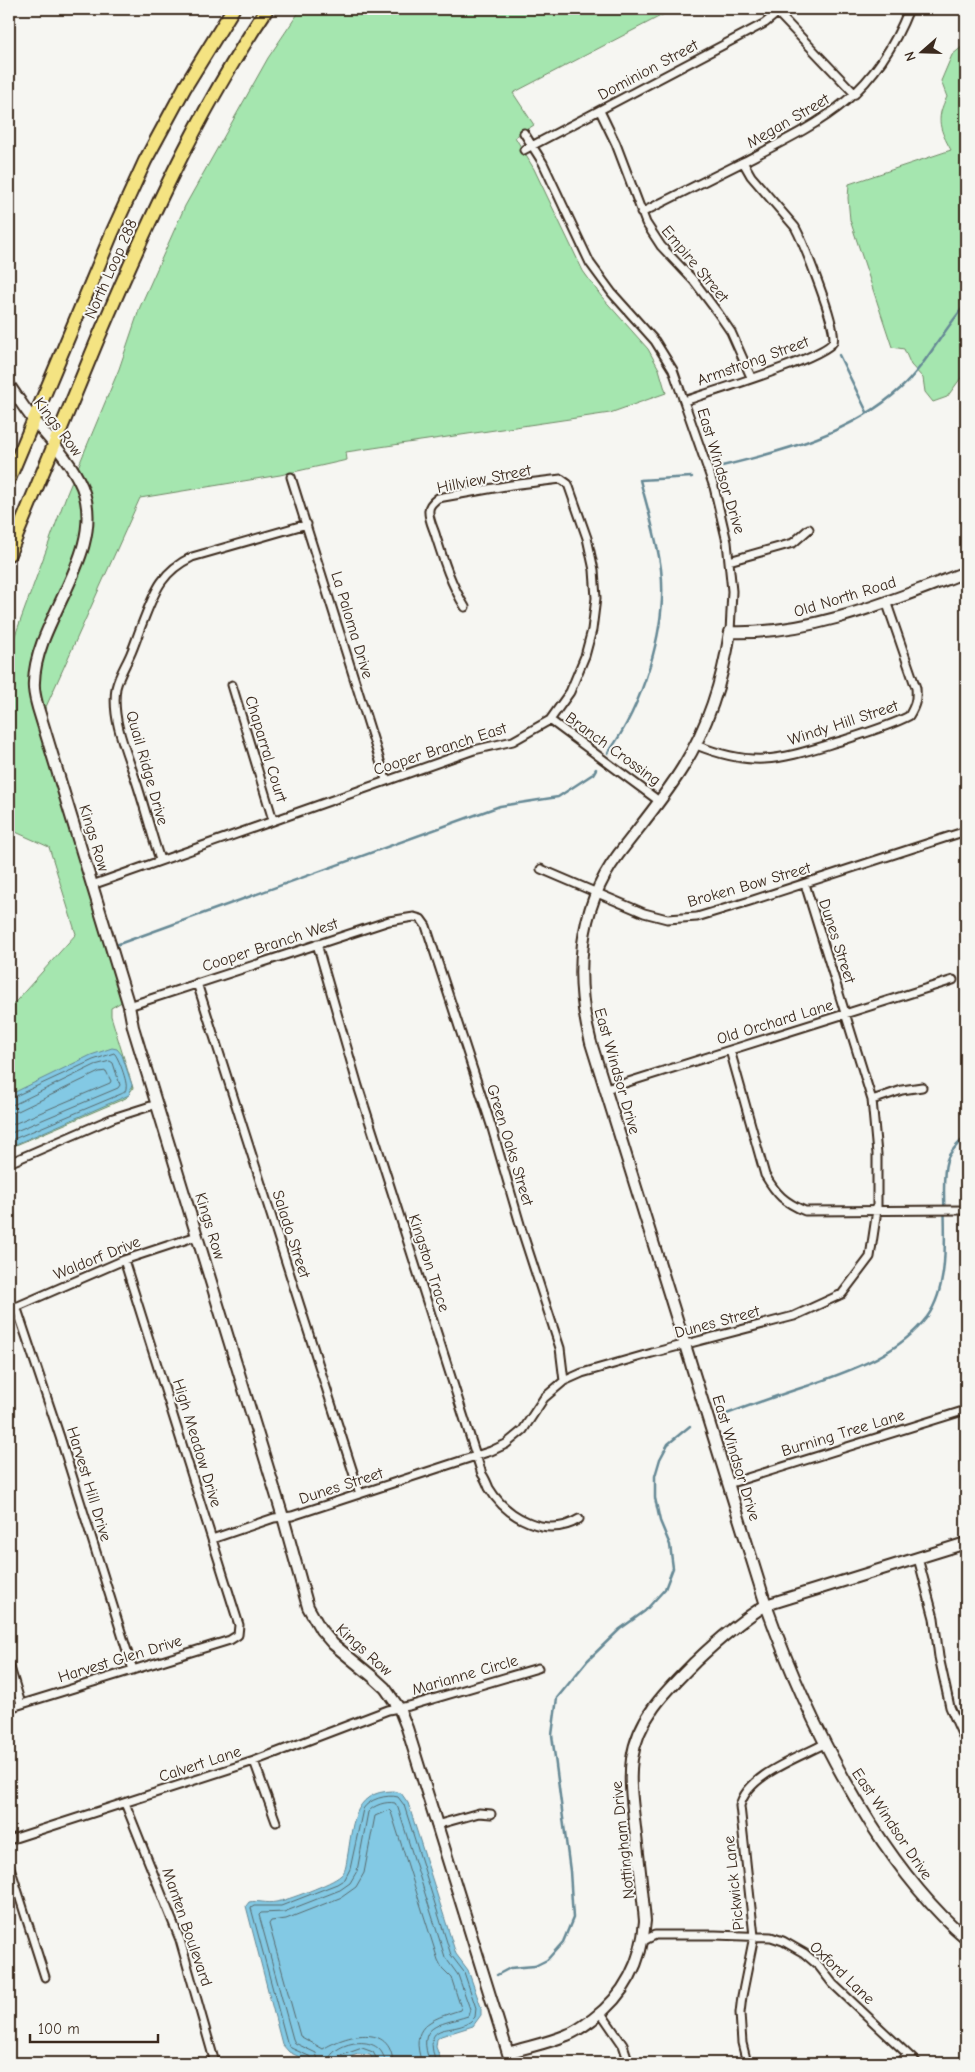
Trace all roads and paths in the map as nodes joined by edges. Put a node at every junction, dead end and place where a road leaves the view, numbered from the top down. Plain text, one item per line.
1 (233, 9) edge
2 (267, 9) edge
3 (909, 9) edge
4 (778, 10) edge
5 (855, 94) junction
6 (600, 111) junction
7 (524, 133) dead end
8 (533, 146) junction
9 (524, 150) dead end
10 (743, 162) junction
11 (641, 213) junction
12 (751, 377) junction
13 (9, 385) edge
14 (684, 401) junction
15 (34, 420) junction
16 (54, 444) junction
17 (291, 477) dead end
18 (9, 479) edge
19 (561, 479) joint
20 (307, 524) junction
21 (809, 529) dead end
22 (9, 554) edge
23 (729, 561) junction
24 (966, 572) edge
25 (886, 601) junction
26 (465, 606) dead end
27 (730, 632) junction
28 (232, 685) dead end
29 (550, 720) junction
30 (696, 744) junction
31 (386, 780) junction
32 (659, 801) junction
33 (273, 820) junction
34 (966, 831) edge
35 (160, 860) junction
36 (541, 869) dead end
37 (805, 884) junction
38 (92, 885) junction
39 (596, 893) junction
40 (422, 919) joint
41 (317, 944) junction
42 (952, 980) dead end
43 (197, 983) junction
44 (129, 1006) junction
45 (846, 1014) junction
46 (730, 1050) junction
47 (922, 1087) dead end
48 (606, 1089) junction
49 (872, 1100) junction
50 (157, 1104) junction
51 (9, 1163) edge
52 (877, 1210) junction
53 (966, 1210) edge
54 (197, 1236) junction
55 (124, 1260) junction
56 (16, 1306) junction
57 (9, 1310) edge
58 (685, 1346) junction
59 (564, 1381) junction
60 (966, 1410) edge
61 (476, 1457) junction
62 (728, 1484) junction
63 (360, 1494) junction
64 (283, 1517) junction
65 (579, 1519) dead end
66 (212, 1539) junction
67 (966, 1543) edge
68 (918, 1558) junction
69 (766, 1605) junction
70 (238, 1635) joint
71 (9, 1664) edge
72 (538, 1668) dead end
73 (133, 1670) junction
74 (21, 1704) junction
75 (9, 1708) edge
76 (398, 1708) junction
77 (966, 1743) edge
78 (824, 1744) junction
79 (254, 1761) junction
80 (125, 1803) junction
81 (491, 1814) dead end
82 (276, 1822) dead end
83 (436, 1825) junction
84 (9, 1840) edge
85 (9, 1864) edge
86 (754, 1936) junction
87 (966, 1938) edge
88 (643, 1941) junction
89 (45, 1977) dead end
90 (601, 2013) junction
91 (508, 2053) junction
92 (907, 2055) junction
93 (214, 2063) edge
94 (512, 2063) edge
95 (629, 2063) edge
96 (746, 2063) edge
97 (900, 2063) edge
98 (917, 2063) edge

1 - 15 highway, North Loop 288
2 - 16 highway, North Loop 288
3 - 5 street, Megan Street
4 - 5 street
4 - 6 street, Dominion Street
5 - 10 street, Megan Street
6 - 8 street, Dominion Street
6 - 11 street, Empire Street
7 - 8 street, East Windsor Drive
8 - 9 street, Dominion Street
8 - 14 street, East Windsor Drive
10 - 11 street, Megan Street
10 - 12 street, Armstrong Street
11 - 12 street, Empire Street
12 - 14 street, Armstrong Street
13 - 15 street, Kings Row
14 - 23 street, East Windsor Drive
15 - 16 street, Kings Row
15 - 18 highway, North Loop 288
16 - 22 highway, North Loop 288
16 - 38 street, Kings Row
17 - 20 street, La Paloma Drive
19 - 26 street, Hillview Street
19 - 29 street, Cooper Branch East
20 - 31 street, La Paloma Drive
20 - 35 street, Quail Ridge Drive
21 - 23 street
23 - 27 street, East Windsor Drive
24 - 25 street, Old North Road
25 - 27 street, Old North Road
25 - 30 street, Windy Hill Street
27 - 30 street, East Windsor Drive
28 - 33 street, Chaparral Court
29 - 31 street, Cooper Branch East
29 - 32 street, Branch Crossing
30 - 32 street, East Windsor Drive
31 - 33 street, Cooper Branch East
32 - 39 street, East Windsor Drive
33 - 35 street, Cooper Branch East
34 - 37 street, Broken Bow Street
35 - 38 street, Cooper Branch East
36 - 39 street, Broken Bow Street
37 - 39 street, Broken Bow Street
37 - 45 street, Dunes Street
38 - 44 street, Kings Row
39 - 48 street, East Windsor Drive
40 - 41 street, Cooper Branch West
40 - 59 street, Green Oaks Street
41 - 43 street, Cooper Branch West
41 - 61 street, Kingston Trace
42 - 45 street, Old Orchard Lane
43 - 44 street, Cooper Branch West
43 - 63 street, Salado Street
44 - 50 street, Kings Row
45 - 46 street, Old Orchard Lane
45 - 49 street, Dunes Street
46 - 48 street, Old Orchard Lane
46 - 52 street
47 - 49 street
48 - 58 street, East Windsor Drive
49 - 52 street, Dunes Street
50 - 51 street
50 - 54 street, Kings Row
52 - 53 street
52 - 58 street, Dunes Street
54 - 55 street, Waldorf Drive
54 - 64 street, Kings Row
55 - 56 street, Waldorf Drive
55 - 66 street, High Meadow Drive
56 - 57 street, Waldorf Drive
56 - 73 street, Harvest Hill Drive
58 - 59 street, Dunes Street
58 - 62 street, East Windsor Drive
59 - 61 street, Dunes Street
60 - 62 street, Burning Tree Lane
61 - 63 street, Dunes Street
61 - 65 street, Kingston Trace
62 - 69 street, East Windsor Drive
63 - 64 street, Dunes Street
64 - 66 street, Dunes Street
64 - 76 street, Kings Row
66 - 70 street, High Meadow Drive
67 - 68 street, Nottingham Drive
68 - 69 street, Nottingham Drive
68 - 77 street
69 - 78 street, East Windsor Drive
69 - 88 street, Nottingham Drive
70 - 73 street, Harvest Glen Drive
71 - 74 street
72 - 76 street, Marianne Circle
73 - 74 street, Harvest Glen Drive
74 - 75 street, Harvest Glen Drive
76 - 79 street, Calvert Lane
76 - 83 street, Kings Row
78 - 86 street, Pickwick Lane
78 - 87 street, East Windsor Drive
79 - 80 street, Calvert Lane
79 - 82 street
80 - 84 street, Calvert Lane
80 - 93 street, Manten Boulevard
81 - 83 street
83 - 91 street, Kings Row
85 - 89 street
86 - 88 street, Oxford Lane
86 - 92 street, Oxford Lane
86 - 96 street, Pickwick Lane
88 - 90 street, Nottingham Drive
90 - 91 street, Nottingham Drive
90 - 95 street
91 - 94 street, Kings Row
92 - 97 street
92 - 98 street, Oxford Lane

